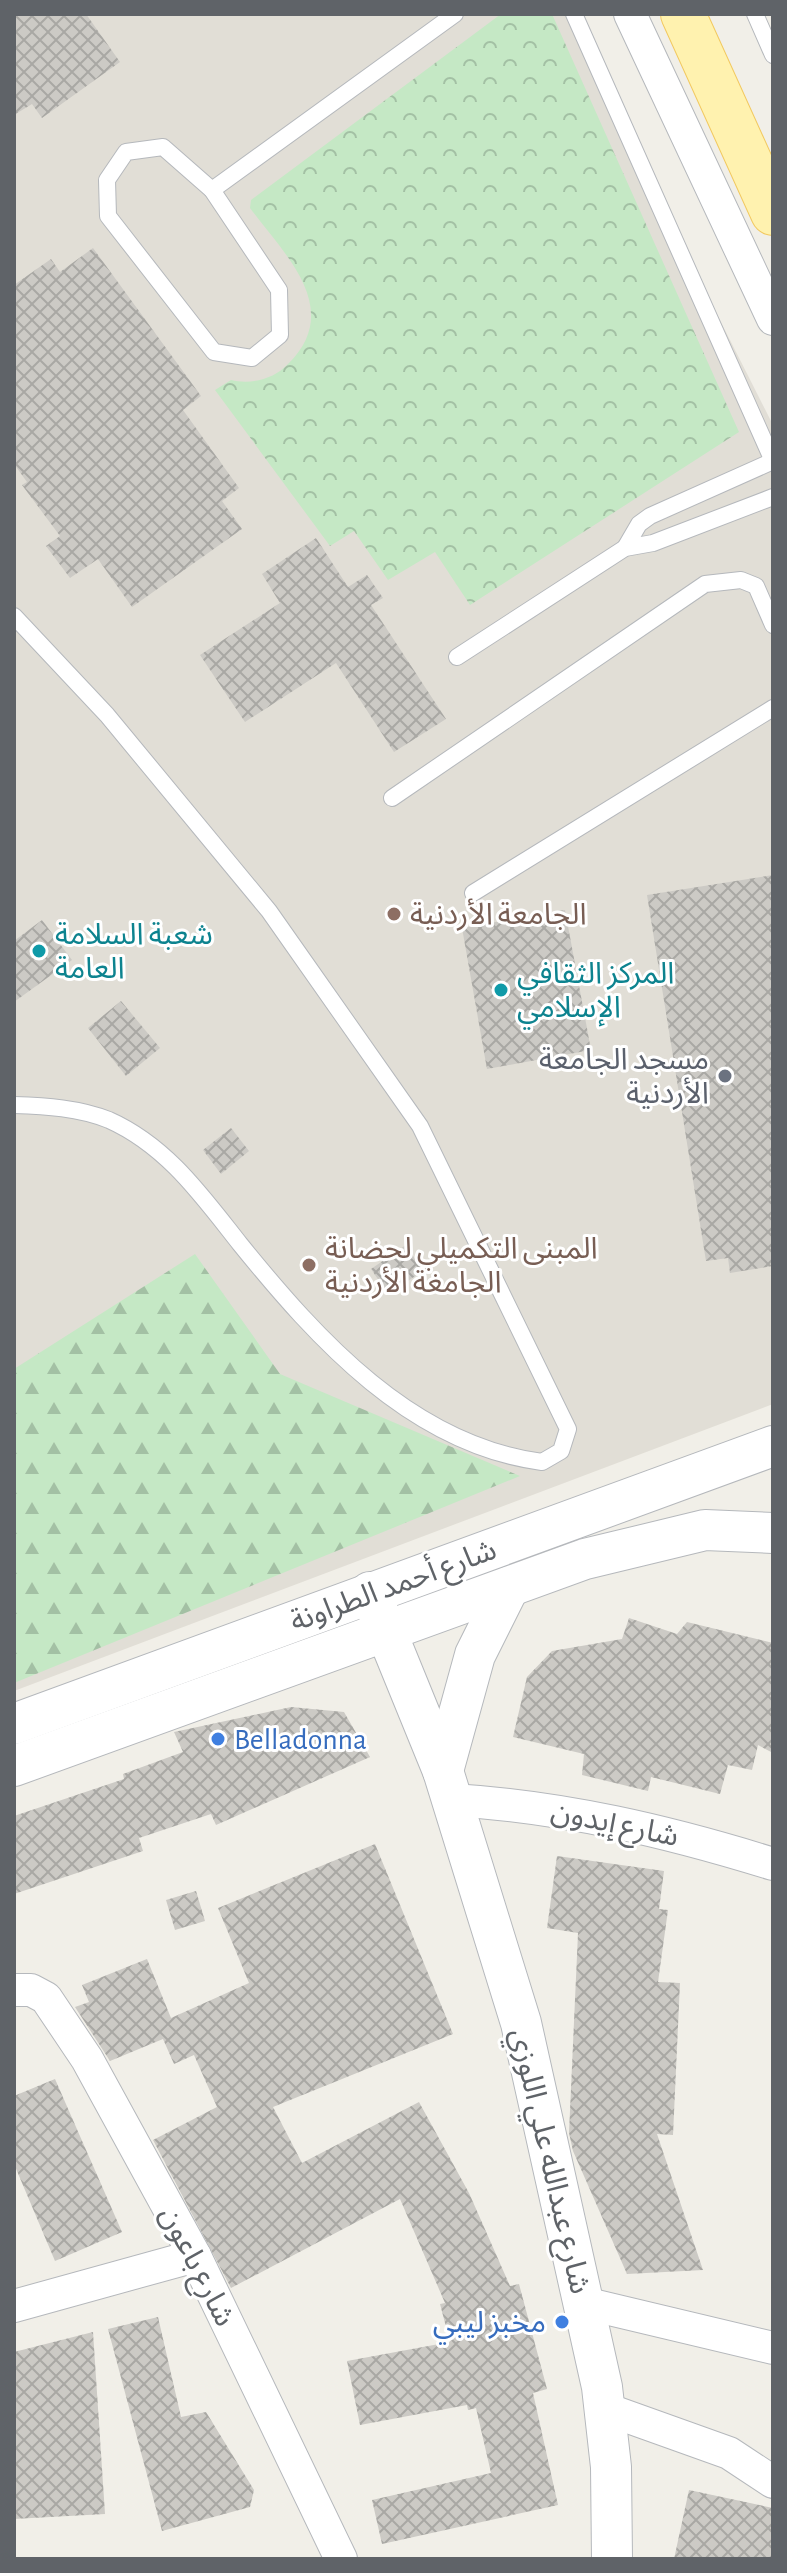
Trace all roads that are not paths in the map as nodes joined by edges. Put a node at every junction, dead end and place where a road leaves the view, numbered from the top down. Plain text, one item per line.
1 (455, 14) edge
2 (574, 14) edge
3 (630, 14) edge
4 (683, 14) edge
5 (755, 14) edge
6 (773, 55) edge
7 (212, 190) junction
8 (773, 213) edge
9 (773, 319) edge
10 (773, 461) edge
11 (773, 497) edge
12 (625, 548) junction
13 (14, 616) edge
14 (773, 625) edge
15 (457, 657) dead end
16 (773, 708) edge
17 (392, 798) dead end
18 (473, 893) dead end
19 (14, 1105) edge
20 (773, 1446) edge
21 (773, 1533) edge
22 (509, 1587) junction
23 (370, 1592) junction
24 (385, 1635) junction
25 (14, 1724) edge
26 (14, 1766) edge
27 (448, 1786) junction
28 (773, 1864) edge
29 (23, 1990) edge
30 (195, 2256) junction
31 (584, 2303) junction
32 (14, 2306) edge
33 (773, 2348) edge
34 (606, 2409) junction
35 (773, 2482) edge
36 (341, 2559) edge
37 (612, 2559) edge

1 - 7 lane
2 - 10 lane
3 - 9 street
4 - 8 main road
5 - 6 lane
7 - 7 lane
10 - 12 lane
11 - 12 lane
12 - 15 lane
13 - 19 lane
14 - 17 lane
16 - 18 lane
20 - 23 street, شارع أحمد الطراونة
21 - 22 street, شارع أحمد الطراونة
22 - 24 street, شارع أحمد الطراونة
22 - 27 street
23 - 24 street, شارع عبدالله علي اللوزي
23 - 25 street, شارع أحمد الطراونة
24 - 26 street, شارع أحمد الطراونة
24 - 27 street, شارع عبدالله علي اللوزي
27 - 28 street, شارع إيدون
27 - 31 street, شارع عبدالله علي اللوزي
29 - 30 street, شارع باعون
30 - 32 street
30 - 36 street, شارع باعون
31 - 33 street
31 - 34 street, شارع عبدالله علي اللوزي
34 - 35 street
34 - 37 street, شارع عبدالله علي اللوزي

